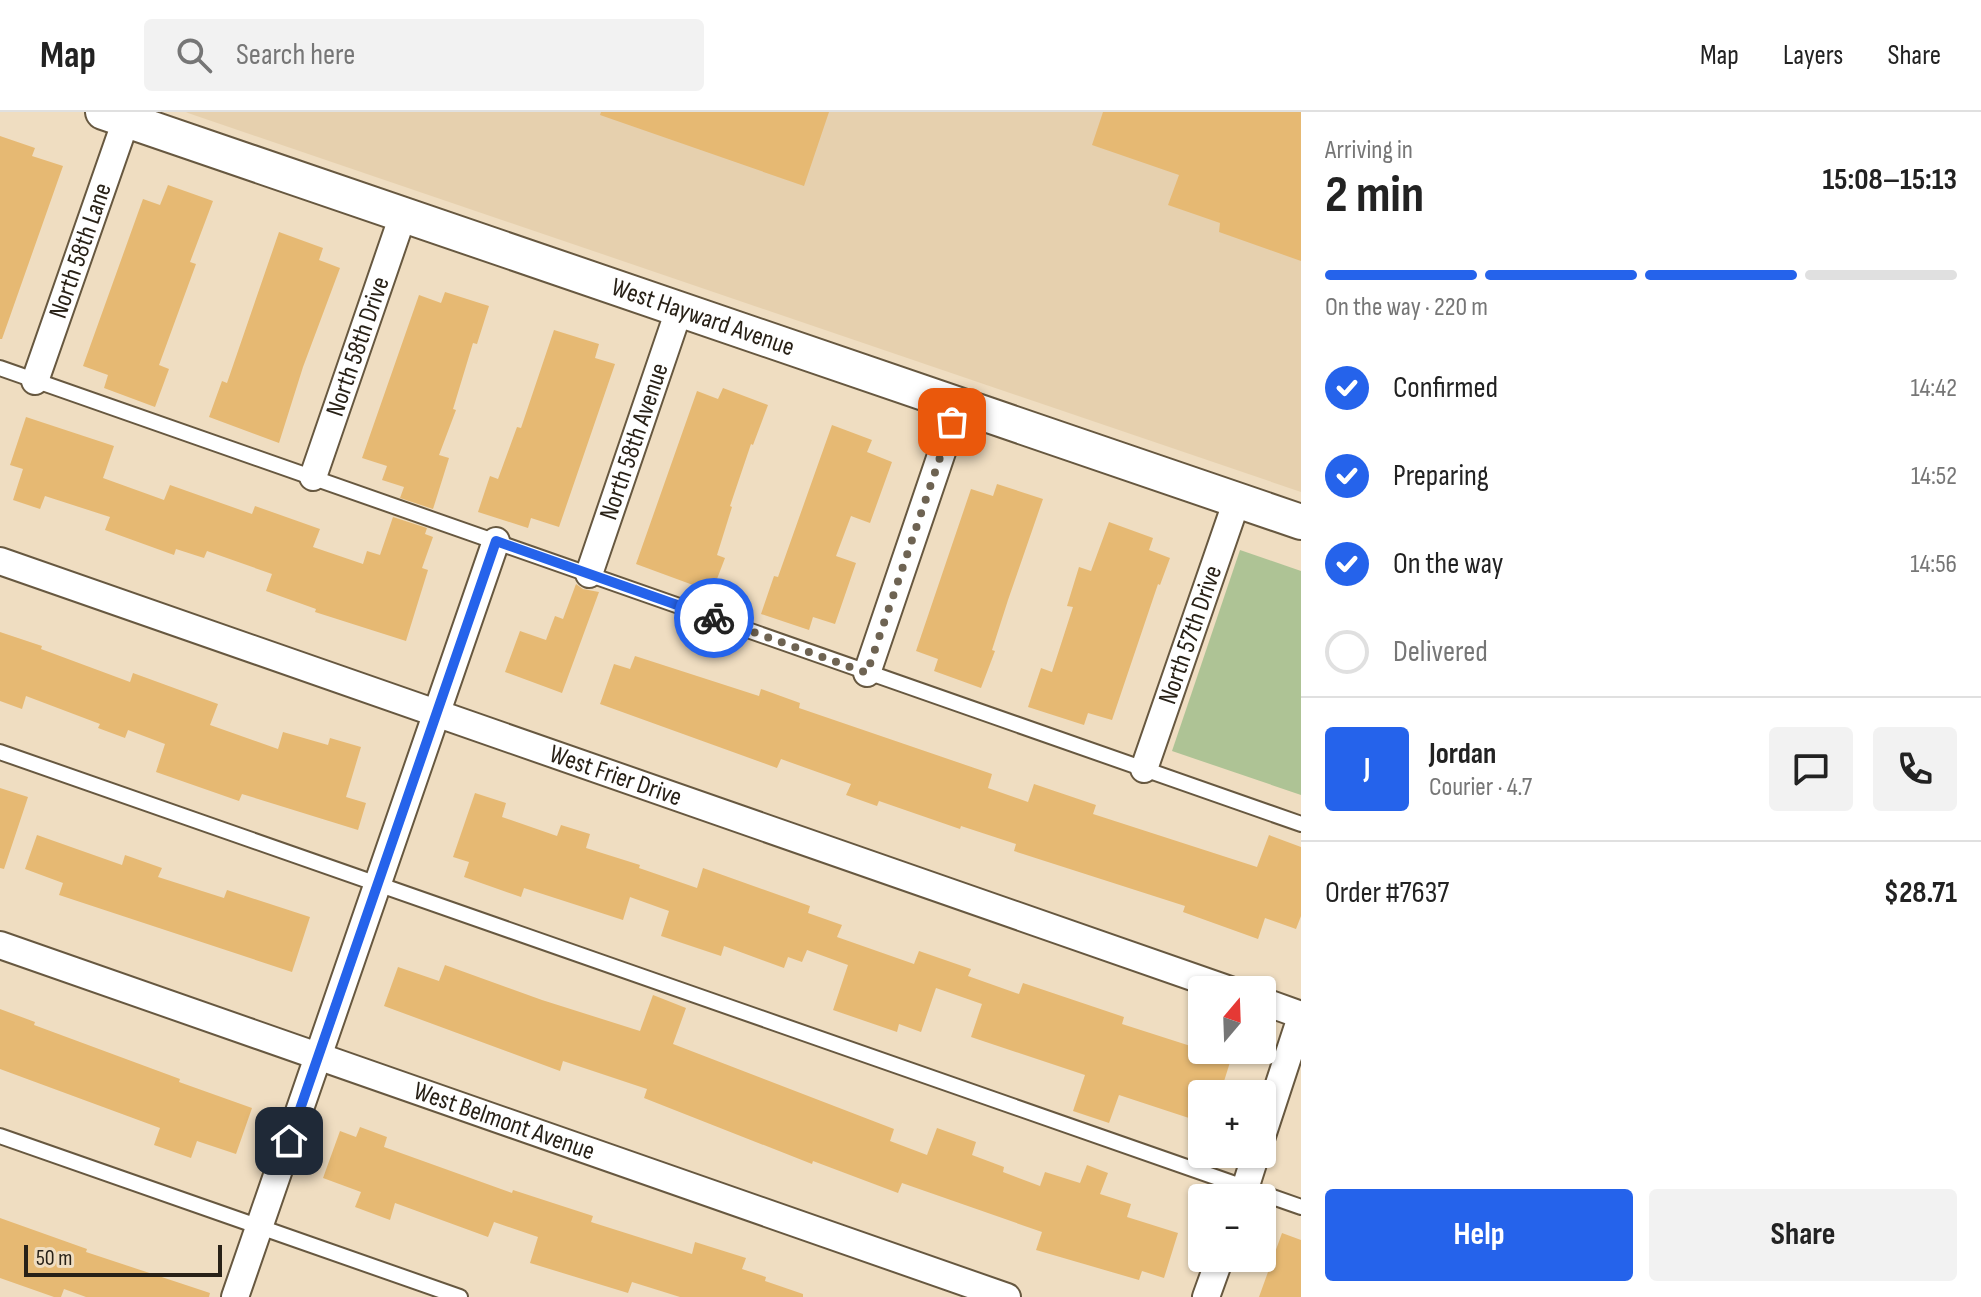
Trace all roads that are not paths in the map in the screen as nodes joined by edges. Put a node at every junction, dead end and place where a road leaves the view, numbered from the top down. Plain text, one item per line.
1 (115, 116) edge
2 (403, 215) junction
3 (679, 310) junction
4 (0, 368) edge
5 (35, 381) junction
6 (958, 405) junction
7 (313, 477) junction
8 (1237, 500) junction
9 (1301, 522) edge
10 (496, 541) junction
11 (0, 561) edge
12 (589, 574) junction
13 (867, 673) junction
14 (437, 714) junction
15 (0, 752) edge
16 (1144, 769) junction
17 (1301, 824) edge
18 (378, 884) junction
19 (0, 945) edge
20 (1190, 976) edge
21 (1276, 1006) edge
22 (1301, 1016) edge
23 (319, 1055) junction
24 (1276, 1093) edge
25 (0, 1136) edge
26 (1219, 1184) edge
27 (1276, 1201) edge
28 (1301, 1207) edge
29 (259, 1227) junction
30 (1215, 1272) edge
31 (235, 1297) edge
32 (460, 1297) edge
33 (1007, 1297) edge
34 (1206, 1297) edge

1 - 2 street, West Hayward Avenue
1 - 5 street, North 58th Lane
2 - 3 street, West Hayward Avenue
2 - 7 street, North 58th Drive
3 - 6 street, West Hayward Avenue
3 - 12 street, North 58th Avenue
4 - 5 lane
5 - 7 lane
6 - 8 street, West Hayward Avenue
6 - 13 street
7 - 10 lane
8 - 9 street, West Hayward Avenue
8 - 16 street, North 57th Drive
10 - 12 lane
10 - 14 street
11 - 14 street, West Frier Drive
12 - 13 lane
13 - 16 lane
14 - 18 street
14 - 20 street, West Frier Drive
15 - 18 lane
16 - 17 lane
18 - 23 street
18 - 26 lane
19 - 23 street, West Belmont Avenue
21 - 22 street
22 - 24 street
23 - 29 street
23 - 33 street, West Belmont Avenue
25 - 29 lane
27 - 28 lane
29 - 31 street
29 - 32 lane
30 - 34 street

